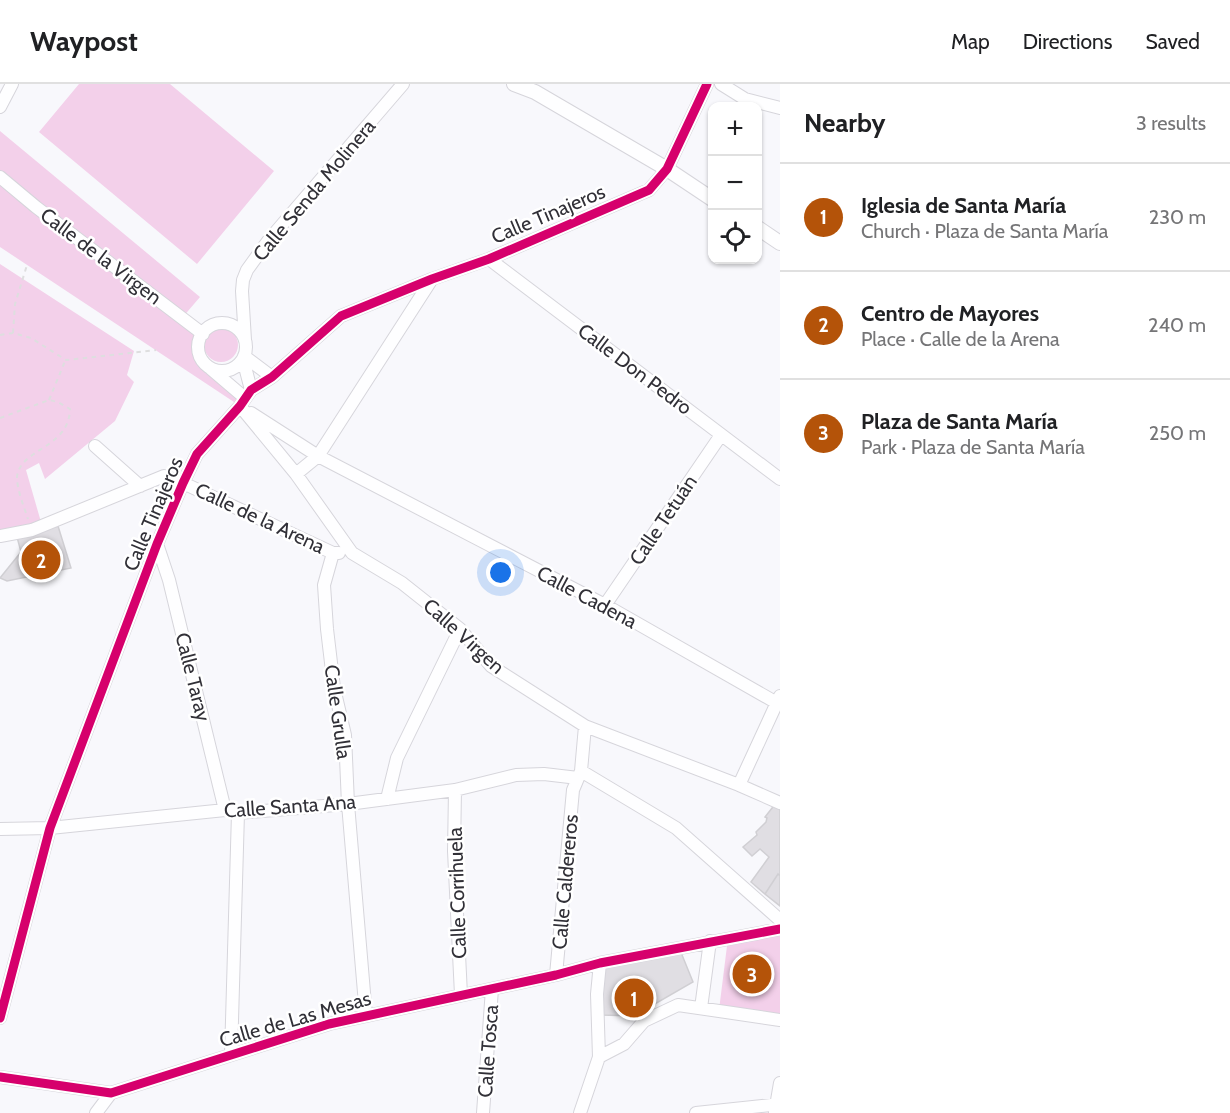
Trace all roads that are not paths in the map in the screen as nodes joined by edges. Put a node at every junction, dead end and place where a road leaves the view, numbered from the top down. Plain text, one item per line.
1 (12, 84) edge
2 (404, 84) edge
3 (514, 84) edge
4 (707, 84) edge
5 (721, 84) edge
6 (0, 107) edge
7 (780, 108) edge
8 (667, 169) junction
9 (0, 177) edge
10 (708, 196) edge
11 (762, 231) edge
12 (780, 243) edge
13 (489, 259) junction
14 (432, 279) junction
15 (203, 334) junction
16 (245, 340) junction
17 (244, 357) junction
18 (210, 368) junction
19 (272, 377) junction
20 (245, 398) junction
21 (721, 435) junction
22 (95, 446) dead end
23 (318, 456) junction
24 (296, 474) junction
25 (780, 479) edge
26 (183, 483) junction
27 (140, 486) junction
28 (0, 536) edge
29 (157, 544) junction
30 (333, 553) junction
31 (352, 553) junction
32 (605, 605) junction
33 (460, 629) junction
34 (778, 699) edge
35 (585, 726) junction
36 (577, 780) junction
37 (739, 784) junction
38 (455, 790) junction
39 (387, 799) junction
40 (780, 803) edge
41 (348, 804) junction
42 (225, 810) junction
43 (238, 813) junction
44 (50, 828) junction
45 (0, 829) edge
46 (780, 920) edge
47 (780, 929) edge
48 (710, 941) junction
49 (600, 963) junction
50 (556, 975) junction
51 (492, 989) junction
52 (461, 995) junction
53 (701, 1008) junction
54 (366, 1016) junction
55 (0, 1018) edge
56 (780, 1020) edge
57 (231, 1055) junction
58 (599, 1057) junction
59 (0, 1077) edge
60 (780, 1083) edge
61 (111, 1093) junction
62 (777, 1107) edge
63 (96, 1113) edge
64 (483, 1113) edge
65 (580, 1113) edge
66 (696, 1113) edge

1 - 6 street
2 - 16 street, Calle Senda Molinera
3 - 8 street
4 - 8 street, Calle Tinajeros
5 - 7 street
8 - 10 street
8 - 13 street, Calle Tinajeros
9 - 15 street, Calle de la Virgen
11 - 12 street
13 - 14 street, Calle Tinajeros
13 - 21 street, Calle Don Pedro
14 - 19 street, Calle Tinajeros
14 - 23 street
15 - 16 street
15 - 18 street
16 - 17 street
17 - 18 street
17 - 19 street
17 - 20 street
18 - 20 street
19 - 20 street, Calle Tinajeros
20 - 23 street, Calle Cadena
20 - 24 street, Calle Virgen
20 - 26 street, Calle Tinajeros
21 - 25 street, Calle Don Pedro
21 - 32 street, Calle Tetuán
22 - 27 street
23 - 24 street
23 - 32 street, Calle Cadena
24 - 31 street, Calle Virgen
26 - 27 street, Calle de la Arena
26 - 29 street, Calle Tinajeros
26 - 30 street, Calle de la Arena
27 - 28 street, Calle de la Arena
29 - 42 street, Calle Taray
29 - 44 street, Calle Tinajeros
30 - 31 street, Calle de la Arena
30 - 41 street, Calle Grulla
31 - 33 street, Calle Virgen
32 - 34 street, Calle Cadena
33 - 35 street, Calle Virgen
33 - 39 street
34 - 37 street
35 - 36 street, Calle Caldereros
35 - 37 street, Calle Virgen
36 - 38 street, Calle Santa Ana
36 - 46 street, Calle Santa Ana
36 - 50 street, Calle Caldereros
37 - 40 street, Calle Virgen
38 - 39 street, Calle Santa Ana
38 - 52 street, Calle Corrihuela
39 - 41 street, Calle Santa Ana
41 - 43 street, Calle Santa Ana
41 - 54 street, Calle Grulla
42 - 43 street, Calle Santa Ana
42 - 44 street, Calle Santa Ana
43 - 57 street
44 - 45 street, Calle Santa Ana
44 - 55 street, Calle Tinajeros
47 - 48 street, Calle de Las Mesas
48 - 49 street, Calle de Las Mesas
48 - 53 street
49 - 50 street, Calle de Las Mesas
49 - 58 street
50 - 51 street, Calle de Las Mesas
51 - 52 street, Calle de Las Mesas
51 - 64 street, Calle Tosca
52 - 54 street, Calle de Las Mesas
53 - 56 street
53 - 58 street
54 - 57 street, Calle de Las Mesas
57 - 61 street, Calle de Las Mesas
58 - 65 street
59 - 61 street, Calle de Las Mesas
60 - 62 street
61 - 63 street
62 - 66 street

